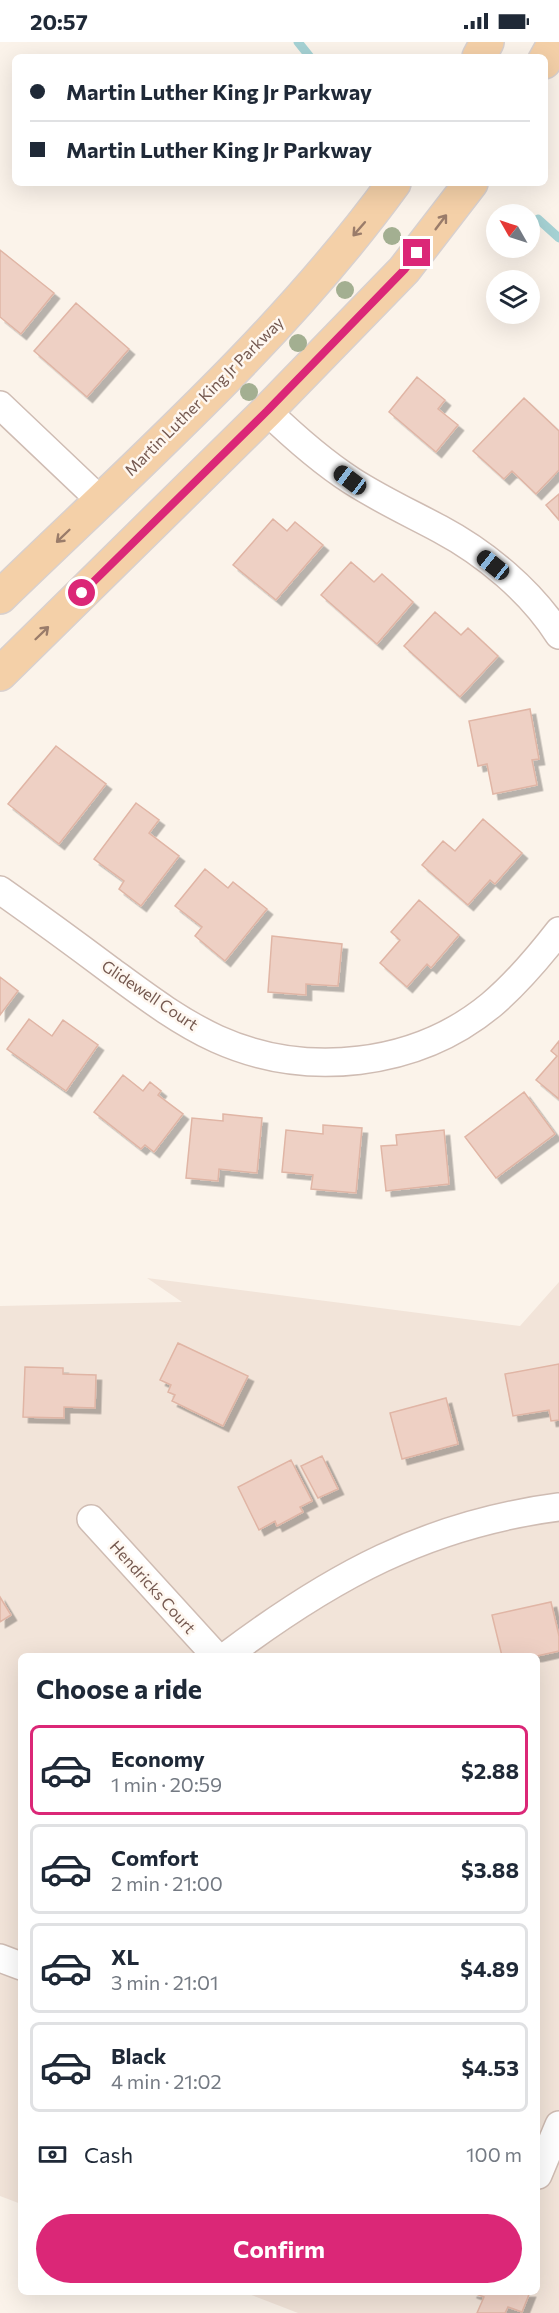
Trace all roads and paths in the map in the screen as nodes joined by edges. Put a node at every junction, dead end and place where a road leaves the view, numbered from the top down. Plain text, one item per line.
1 (392, 186) edge
2 (469, 186) edge
3 (0, 405) edge
4 (267, 411) junction
5 (100, 500) junction
6 (0, 597) edge
7 (559, 635) edge
8 (0, 674) edge
9 (0, 890) edge
10 (559, 932) edge
11 (559, 1507) edge
12 (91, 1519) dead end
13 (213, 1653) edge
14 (230, 1653) edge
15 (0, 1958) edge
16 (18, 1965) edge
17 (559, 2125) edge
18 (540, 2167) edge
19 (540, 2175) edge
20 (559, 2183) edge

1 -> 5 main road, Martin Luther King Jr Parkway
4 -> 2 main road
3 - 5 street
4 - 7 street
8 -> 4 main road
5 -> 6 main road, Martin Luther King Jr Parkway
9 - 10 street, Glidewell Court
11 - 14 street
12 - 13 street, Hendricks Court
15 - 16 street
17 - 18 street
19 - 20 street

